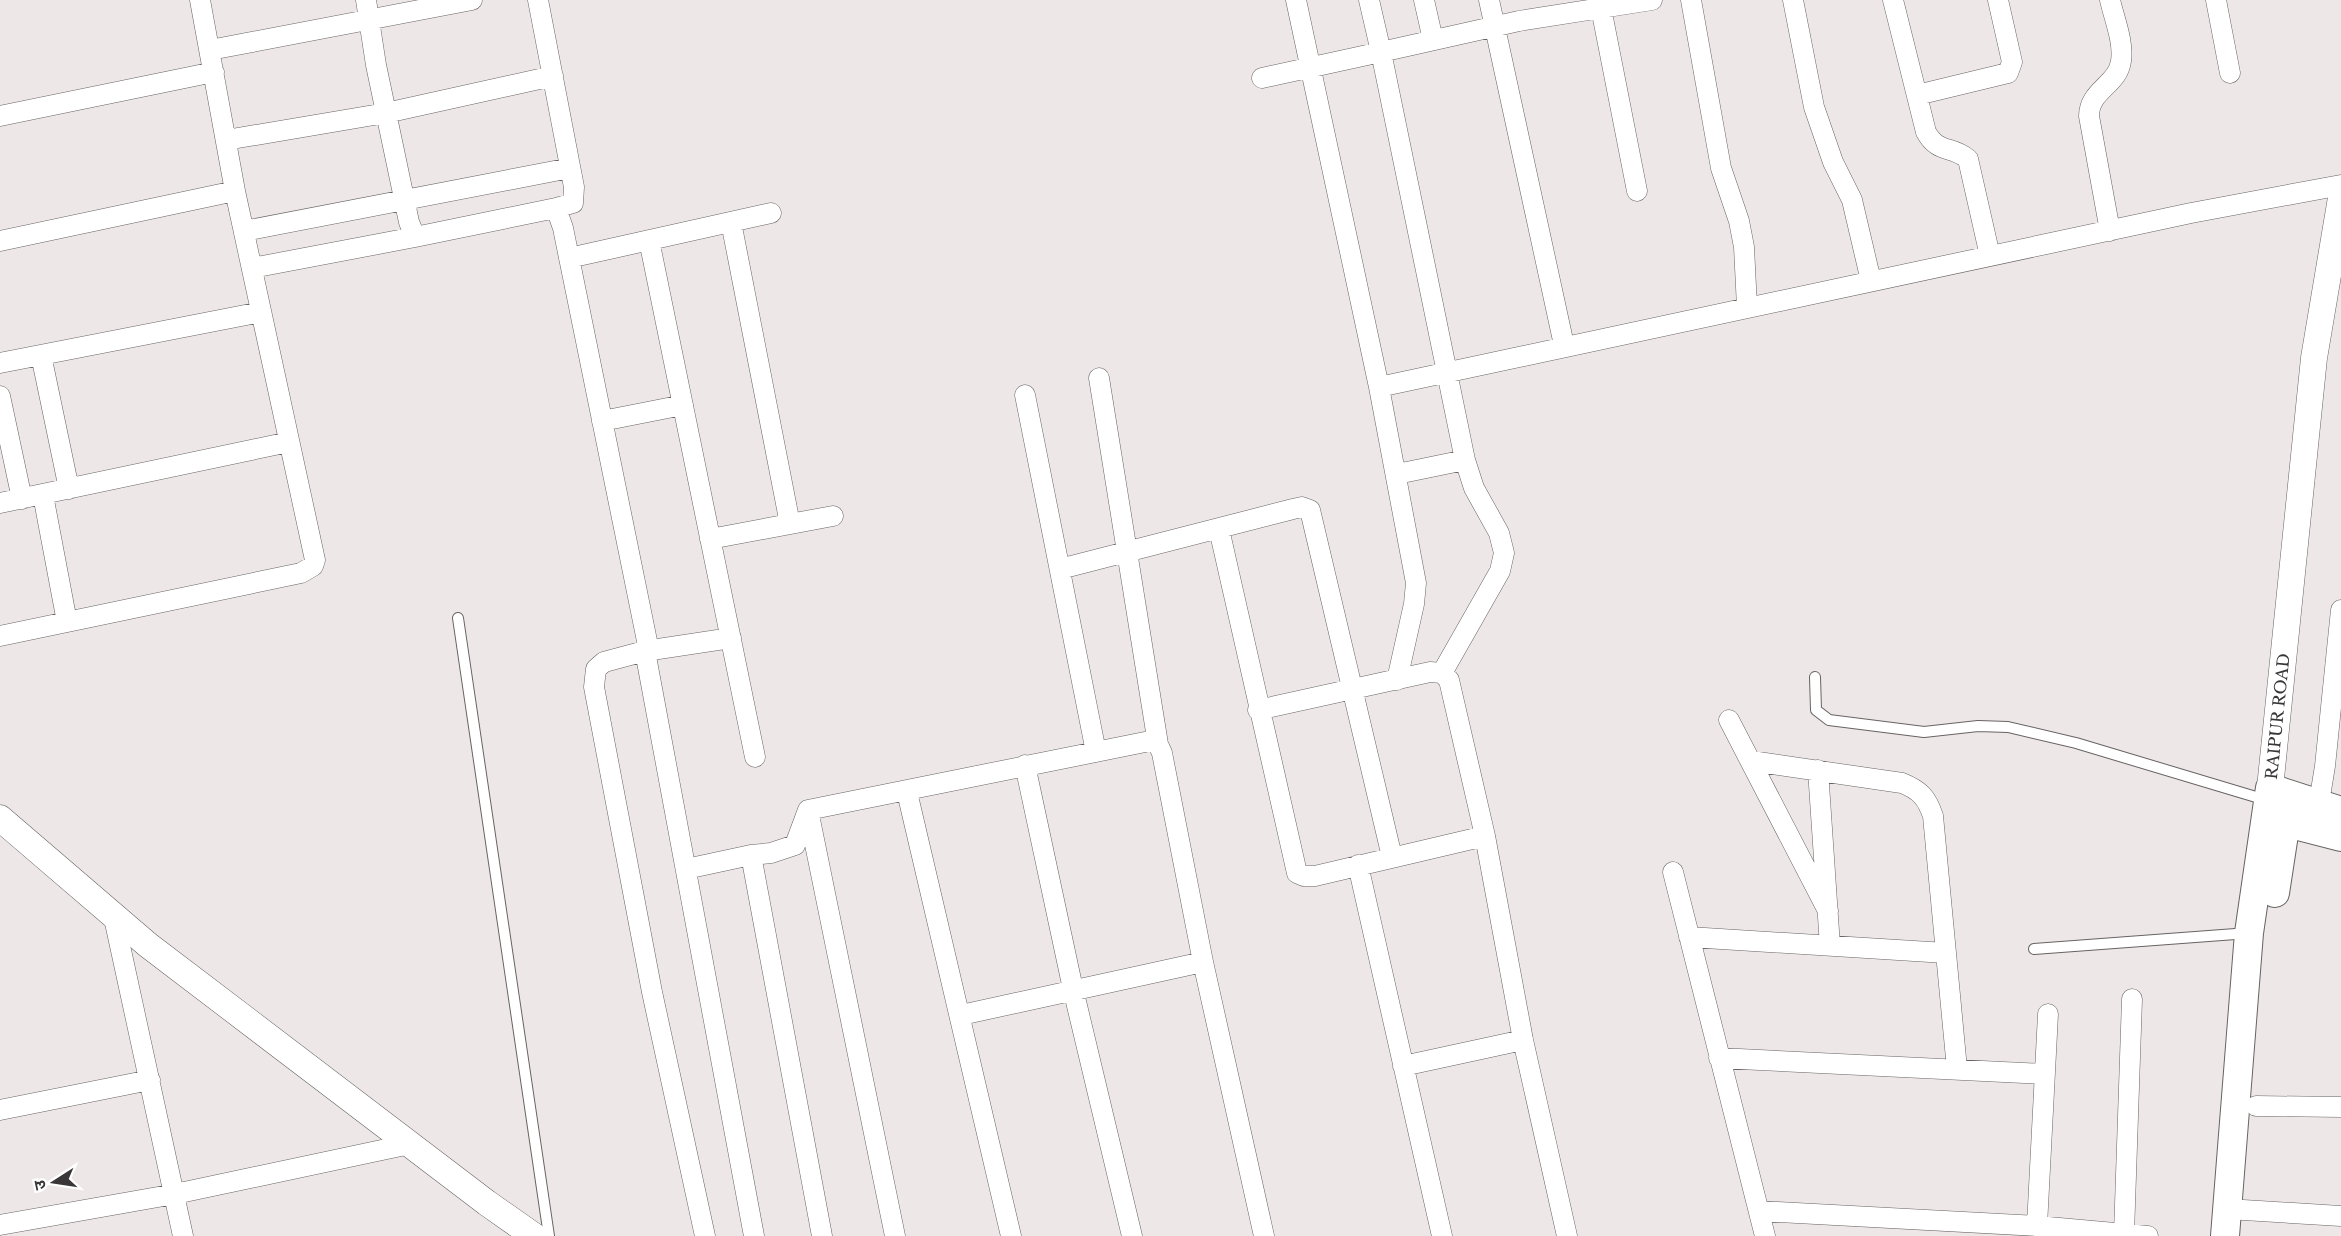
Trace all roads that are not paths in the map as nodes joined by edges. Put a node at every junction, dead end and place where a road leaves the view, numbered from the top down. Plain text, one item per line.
1 (200, 0) edge
2 (366, 0) edge
3 (472, 0) edge
4 (538, 0) edge
5 (1296, 0) edge
6 (1369, 0) edge
7 (1424, 0) edge
8 (1489, 0) edge
9 (1652, 0) edge
10 (1690, 0) edge
11 (1793, 0) edge
12 (1893, 0) edge
13 (1998, 0) edge
14 (2110, 0) edge
15 (2216, 0) edge
16 (1574, 6) edge
17 (1601, 8) junction
18 (369, 21) junction
19 (1494, 26) junction
20 (1433, 40) junction
21 (210, 50) junction
22 (1381, 52) junction
23 (1312, 67) junction
24 (214, 72) junction
25 (2230, 73) dead end
26 (553, 76) junction
27 (1262, 78) dead end
28 (1917, 95) junction
29 (386, 113) junction
30 (0, 116) edge
31 (226, 141) junction
32 (570, 168) junction
33 (2341, 185) edge
34 (235, 191) junction
35 (1637, 191) dead end
36 (2341, 198) edge
37 (405, 201) junction
38 (556, 208) junction
39 (771, 213) dead end
40 (730, 222) junction
41 (244, 231) junction
42 (2110, 231) junction
43 (416, 237) junction
44 (649, 240) junction
45 (0, 241) edge
46 (1990, 256) junction
47 (569, 258) junction
48 (252, 268) junction
49 (1871, 281) junction
50 (1747, 307) junction
51 (261, 312) junction
52 (1564, 345) junction
53 (41, 355) junction
54 (0, 363) edge
55 (1448, 371) junction
56 (1099, 378) dead end
57 (1379, 387) junction
58 (1025, 395) dead end
59 (0, 396) edge
60 (683, 405) junction
61 (602, 421) junction
62 (289, 442) junction
63 (1465, 460) junction
64 (1396, 474) junction
65 (69, 489) junction
66 (43, 495) junction
67 (22, 499) junction
68 (0, 503) edge
69 (833, 516) dead end
70 (790, 524) junction
71 (1219, 529) junction
72 (710, 539) junction
73 (1127, 553) junction
74 (1060, 569) junction
75 (2341, 610) edge
76 (458, 618) dead end
77 (67, 622) junction
78 (0, 636) edge
79 (731, 638) junction
80 (645, 651) junction
81 (1442, 673) junction
82 (1815, 677) dead end
83 (1397, 680) junction
84 (1353, 690) junction
85 (1258, 710) junction
86 (1729, 720) dead end
87 (1158, 744) junction
88 (1096, 752) junction
89 (755, 757) dead end
90 (1751, 761) junction
91 (1025, 765) junction
92 (2333, 769) edge
93 (1818, 770) junction
94 (908, 792) junction
95 (2276, 805) junction
96 (808, 810) junction
97 (0, 818) edge
98 (2329, 820) edge
99 (1485, 836) junction
100 (751, 855) junction
101 (1392, 857) junction
102 (1358, 865) junction
103 (686, 869) junction
104 (1673, 872) dead end
105 (1828, 910) junction
106 (114, 918) junction
107 (2250, 933) junction
108 (1689, 937) junction
109 (1830, 946) junction
110 (2034, 949) dead end
111 (1946, 953) junction
112 (1203, 962) junction
113 (2257, 966) junction
114 (1073, 989) junction
115 (2132, 999) dead end
116 (2048, 1014) dead end
117 (961, 1015) junction
118 (1523, 1040) junction
119 (1719, 1058) junction
120 (1403, 1065) junction
121 (1957, 1069) junction
122 (2045, 1074) junction
123 (150, 1080) junction
124 (2256, 1106) junction
125 (2341, 1107) edge
126 (0, 1110) edge
127 (411, 1144) junction
128 (175, 1194) junction
129 (1759, 1211) junction
130 (2341, 1216) edge
131 (2236, 1223) edge
132 (0, 1225) edge
133 (2037, 1227) junction
134 (2124, 1234) junction
135 (183, 1236) edge
136 (534, 1236) edge
137 (549, 1236) edge
138 (705, 1236) edge
139 (754, 1236) edge
140 (822, 1236) edge
141 (895, 1236) edge
142 (1011, 1236) edge
143 (1132, 1236) edge
144 (1264, 1236) edge
145 (1442, 1236) edge
146 (1566, 1236) edge
147 (1765, 1236) edge
148 (2148, 1236) edge

1 - 21 street
2 - 18 street
3 - 18 street
4 - 26 street
5 - 23 street
6 - 22 street
7 - 20 street
8 - 19 street
9 - 17 street
10 - 50 street
11 - 49 street
12 - 28 street
13 - 28 street
14 - 42 street
15 - 25 street
16 - 17 street
16 - 19 street
17 - 35 street
18 - 21 street
18 - 29 street
19 - 20 street
19 - 52 street
20 - 22 street
21 - 24 street
22 - 23 street
22 - 55 street
23 - 27 street
23 - 57 street
24 - 30 street
24 - 31 street
26 - 29 street
26 - 32 street
28 - 46 street
29 - 31 street
29 - 37 street
31 - 34 street
32 - 37 street
32 - 38 street
33 - 42 street
34 - 41 street
34 - 45 street
36 - 95 street, RAIPUR ROAD
37 - 41 street
37 - 43 street
38 - 43 street
38 - 47 street
39 - 40 street
40 - 44 street
40 - 70 street
41 - 48 street
42 - 46 street
43 - 48 street
44 - 47 street
44 - 60 street
46 - 49 street
47 - 61 street
48 - 51 street
49 - 50 street
50 - 52 street
51 - 53 street
51 - 62 street
52 - 55 street
53 - 54 street
53 - 65 street
55 - 57 street
55 - 63 street
56 - 73 street
57 - 64 street
58 - 74 street
59 - 67 street
60 - 61 street
60 - 72 street
61 - 80 street
62 - 65 street
62 - 77 street
63 - 64 street
63 - 81 street
64 - 83 street
65 - 66 street
66 - 67 street
66 - 77 street
67 - 68 street
69 - 70 street
70 - 72 street
71 - 73 street
71 - 84 street
71 - 85 street
72 - 79 street
73 - 74 street
73 - 87 street
74 - 88 street
75 - 92 street
76 - 137 lane
77 - 78 street
79 - 80 street
79 - 89 street
80 - 103 street
80 - 138 street
81 - 83 street
81 - 99 street
82 - 95 lane
83 - 84 street
84 - 85 street
84 - 101 street
85 - 102 street
86 - 90 street
87 - 88 street
87 - 112 street
88 - 91 street
90 - 93 street
90 - 105 street
91 - 94 street
91 - 114 street
92 - 98 street
93 - 105 street
93 - 111 street
94 - 96 street
94 - 117 street
95 - 98 main road
95 - 107 main road, RAIPUR ROAD
95 - 113 main road, RAIPUR ROAD
96 - 100 street
96 - 141 street
97 - 106 street
99 - 101 street
99 - 118 street
100 - 103 street
100 - 140 street
101 - 102 street
102 - 120 street
103 - 139 street
104 - 108 street
105 - 109 street
106 - 123 street
106 - 127 street
107 - 110 lane
107 - 113 main road, RAIPUR ROAD
108 - 109 street
108 - 119 street
109 - 111 street
111 - 121 street
112 - 114 street
112 - 144 street
113 - 124 main road, RAIPUR ROAD
113 - 131 main road, RAIPUR ROAD
114 - 117 street
114 - 143 street
115 - 134 street
116 - 122 street
117 - 142 street
118 - 120 street
118 - 146 street
119 - 121 street
119 - 129 street
120 - 145 street
121 - 122 street
122 - 133 street
123 - 126 street
123 - 128 street
124 - 125 street
124 - 131 main road, RAIPUR ROAD
127 - 128 street
127 - 136 street
128 - 132 street
128 - 135 street
129 - 133 street
129 - 147 street
130 - 131 street
133 - 134 street
134 - 148 street

